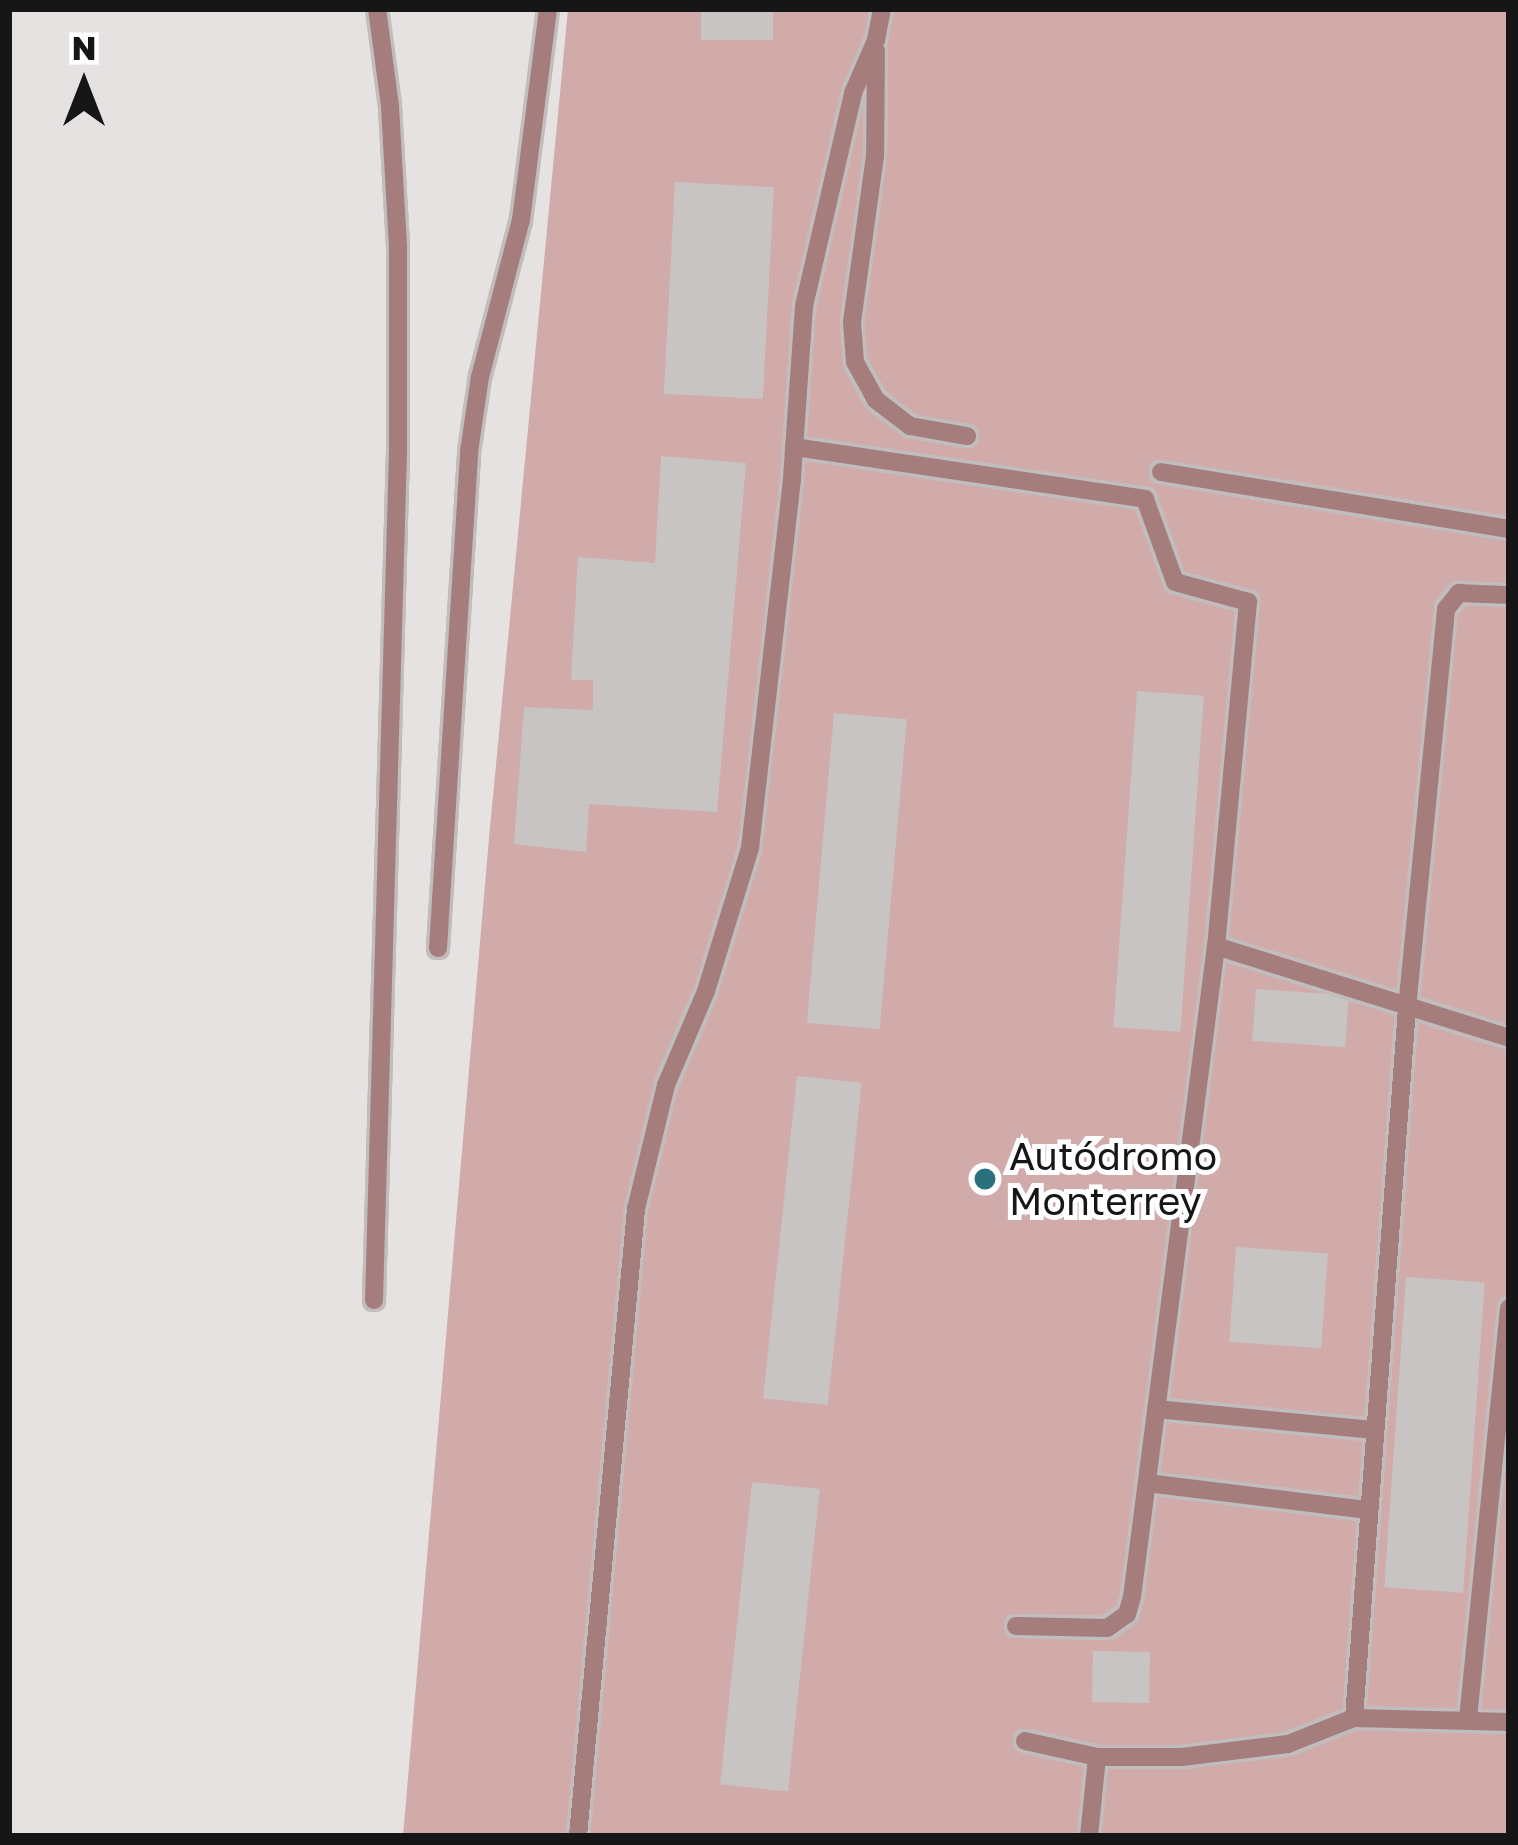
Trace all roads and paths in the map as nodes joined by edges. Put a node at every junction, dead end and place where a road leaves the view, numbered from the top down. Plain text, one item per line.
1 (377, 9) edge
2 (548, 9) edge
3 (882, 9) edge
4 (876, 40) junction
5 (967, 436) dead end
6 (794, 447) junction
7 (1161, 472) dead end
8 (1509, 529) edge
9 (1509, 595) edge
10 (1216, 946) junction
11 (438, 948) dead end
12 (1407, 1008) junction
13 (1509, 1038) edge
14 (374, 1300) dead end
15 (1509, 1308) edge
16 (1156, 1409) junction
17 (1375, 1430) junction
18 (1147, 1483) junction
19 (1369, 1510) junction
20 (1016, 1626) dead end
21 (1354, 1718) junction
22 (1468, 1719) junction
23 (1509, 1722) edge
24 (1025, 1741) dead end
25 (1097, 1756) junction
26 (578, 1836) edge
27 (1088, 1836) edge

1 - 14 lane
2 - 11 lane
3 - 4 lane
4 - 5 lane
4 - 6 lane
6 - 10 lane
6 - 26 lane
7 - 8 lane
9 - 12 lane
10 - 12 lane
10 - 16 lane
12 - 13 lane
12 - 17 lane
15 - 22 lane
16 - 17 lane
16 - 18 lane
17 - 19 lane
18 - 19 lane
18 - 20 lane
19 - 21 lane
21 - 22 lane
21 - 25 lane
22 - 23 lane
24 - 25 lane
25 - 27 lane

